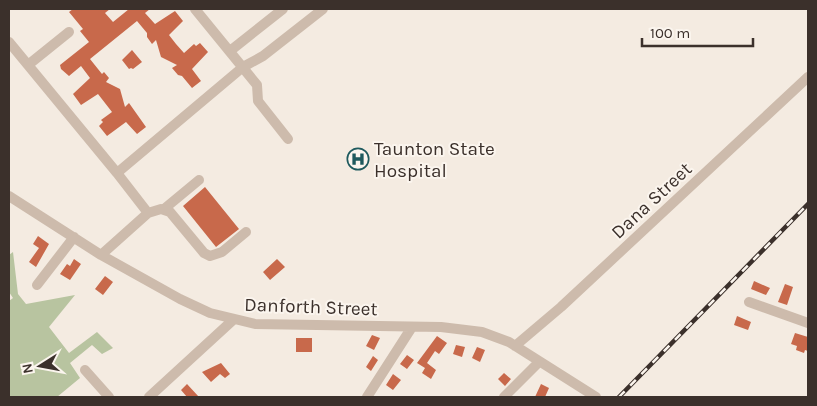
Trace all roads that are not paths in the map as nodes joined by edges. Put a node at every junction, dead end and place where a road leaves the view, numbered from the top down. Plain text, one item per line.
1 (195, 9) edge
2 (283, 9) edge
3 (323, 9) edge
4 (69, 32) dead end
5 (10, 46) edge
6 (230, 51) junction
7 (28, 65) junction
8 (243, 67) junction
9 (808, 77) edge
10 (288, 139) dead end
11 (117, 173) junction
12 (199, 180) dead end
13 (10, 198) edge
14 (164, 209) junction
15 (148, 213) junction
16 (246, 232) dead end
17 (74, 237) junction
18 (100, 255) junction
19 (37, 285) dead end
20 (749, 302) dead end
21 (233, 320) junction
22 (808, 324) edge
23 (412, 327) junction
24 (515, 346) junction
25 (539, 362) junction
26 (85, 370) dead end
27 (109, 397) edge
28 (149, 397) edge
29 (366, 397) edge
30 (504, 397) edge
31 (596, 397) edge

1 - 6 street
2 - 6 street
3 - 8 street
4 - 7 street
5 - 7 street
6 - 8 street
7 - 11 street
8 - 10 street
8 - 11 street
9 - 24 street, Dana Street
11 - 15 street
12 - 14 street
13 - 17 street, Danforth Street
14 - 15 street
14 - 16 street
15 - 18 street
17 - 18 street, Danforth Street
17 - 19 street
18 - 21 street, Danforth Street
20 - 22 street
21 - 23 street, Danforth Street
21 - 28 street
23 - 24 street, Danforth Street
23 - 29 street
24 - 25 street, Danforth Street
25 - 30 street
25 - 31 street, Danforth Street
26 - 27 street

